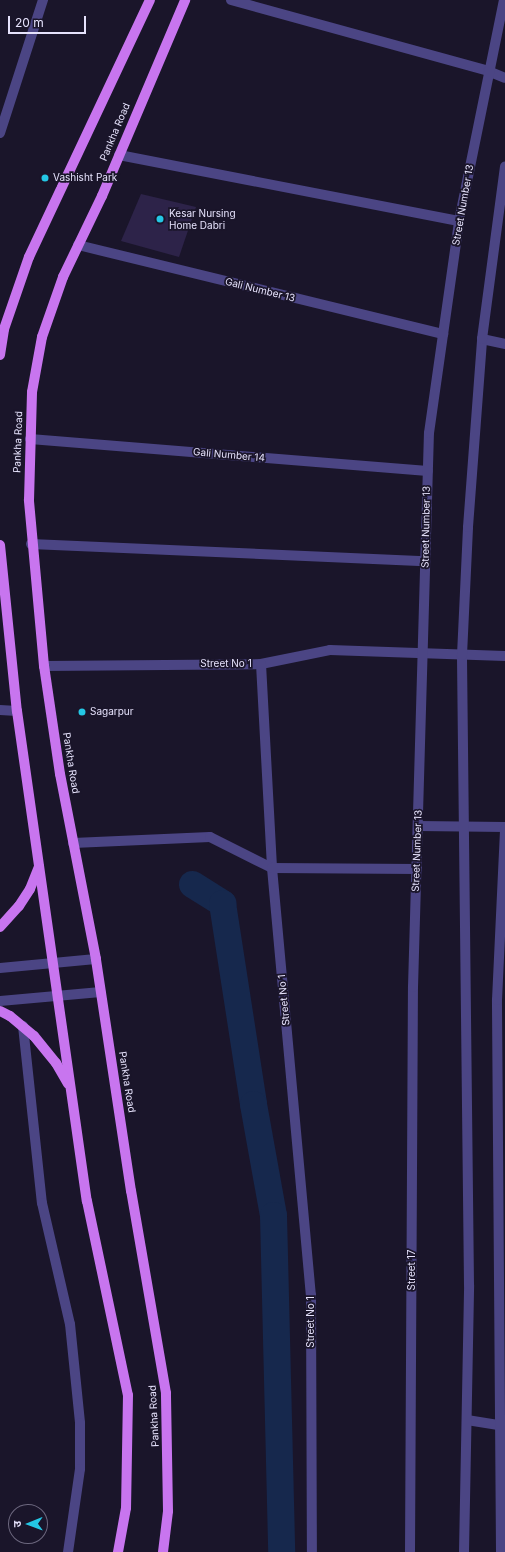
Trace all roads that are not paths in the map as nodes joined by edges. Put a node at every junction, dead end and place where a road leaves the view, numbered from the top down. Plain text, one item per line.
1 (43, 0) edge
2 (185, 0) edge
3 (231, 0) edge
4 (504, 0) edge
5 (147, 1) edge
6 (488, 71) junction
7 (505, 78) edge
8 (0, 133) edge
9 (119, 155) junction
10 (505, 166) edge
11 (459, 220) junction
12 (78, 245) junction
13 (443, 334) junction
14 (482, 339) junction
15 (505, 344) edge
16 (0, 355) edge
17 (30, 439) junction
18 (428, 471) junction
19 (31, 544) junction
20 (0, 545) edge
21 (425, 561) junction
22 (423, 652) junction
23 (462, 655) junction
24 (505, 656) edge
25 (261, 664) junction
26 (44, 666) junction
27 (0, 710) edge
28 (17, 711) junction
29 (418, 826) junction
30 (465, 827) junction
31 (505, 828) edge
32 (73, 844) junction
33 (40, 865) junction
34 (272, 868) junction
35 (417, 869) junction
36 (503, 917) edge
37 (0, 927) edge
38 (96, 959) junction
39 (52, 964) junction
40 (0, 968) edge
41 (413, 987) joint
42 (101, 992) junction
43 (58, 997) junction
44 (501, 1000) edge
45 (0, 1001) edge
46 (0, 1011) edge
47 (23, 1026) junction
48 (71, 1089) junction
49 (501, 1178) edge
50 (502, 1258) edge
51 (502, 1342) edge
52 (467, 1420) junction
53 (503, 1426) edge
54 (68, 1552) edge
55 (118, 1552) edge
56 (163, 1552) edge
57 (312, 1552) edge
58 (410, 1552) edge
59 (464, 1552) edge
60 (501, 1552) edge

1 - 8 street
2 - 9 main road, Pankha Road
3 - 6 street
4 - 6 street, Street Number 13
5 - 16 main road
6 - 7 street
6 - 11 street, Street Number 13
9 - 11 street
9 - 12 main road, Pankha Road
10 - 14 street
11 - 13 street, Street Number 13
12 - 13 street, Gali Number 13
12 - 17 main road, Pankha Road
13 - 18 street, Street Number 13
14 - 15 street
14 - 23 street
17 - 18 street, Gali Number 14
17 - 19 main road, Pankha Road
18 - 21 street, Street Number 13
19 - 21 street
19 - 26 main road, Pankha Road
20 - 28 main road
21 - 22 street, Street Number 13
22 - 23 street
22 - 25 street
22 - 29 street, Street Number 13
23 - 24 street
23 - 30 street
25 - 26 street, Street No 1
25 - 34 street, Street No 1
26 - 32 main road, Pankha Road
27 - 28 street
28 - 33 main road
29 - 30 street
29 - 35 street, Street Number 13
30 - 31 street
30 - 52 street
31 - 36 street
32 - 34 street
32 - 38 main road, Pankha Road
33 - 37 main road
33 - 39 main road
34 - 35 street
34 - 57 street, Street No 1
35 - 41 street, Street Number 13
36 - 44 street
38 - 39 street
38 - 42 main road, Pankha Road
39 - 40 street
39 - 43 main road
41 - 58 street, Street 17
42 - 43 street
42 - 56 main road, Pankha Road
43 - 45 street
43 - 48 main road
44 - 49 street
46 - 47 main road
47 - 48 main road
47 - 54 street
48 - 55 main road
49 - 50 street
50 - 51 street
51 - 53 street
52 - 53 street
52 - 59 street
53 - 60 street

